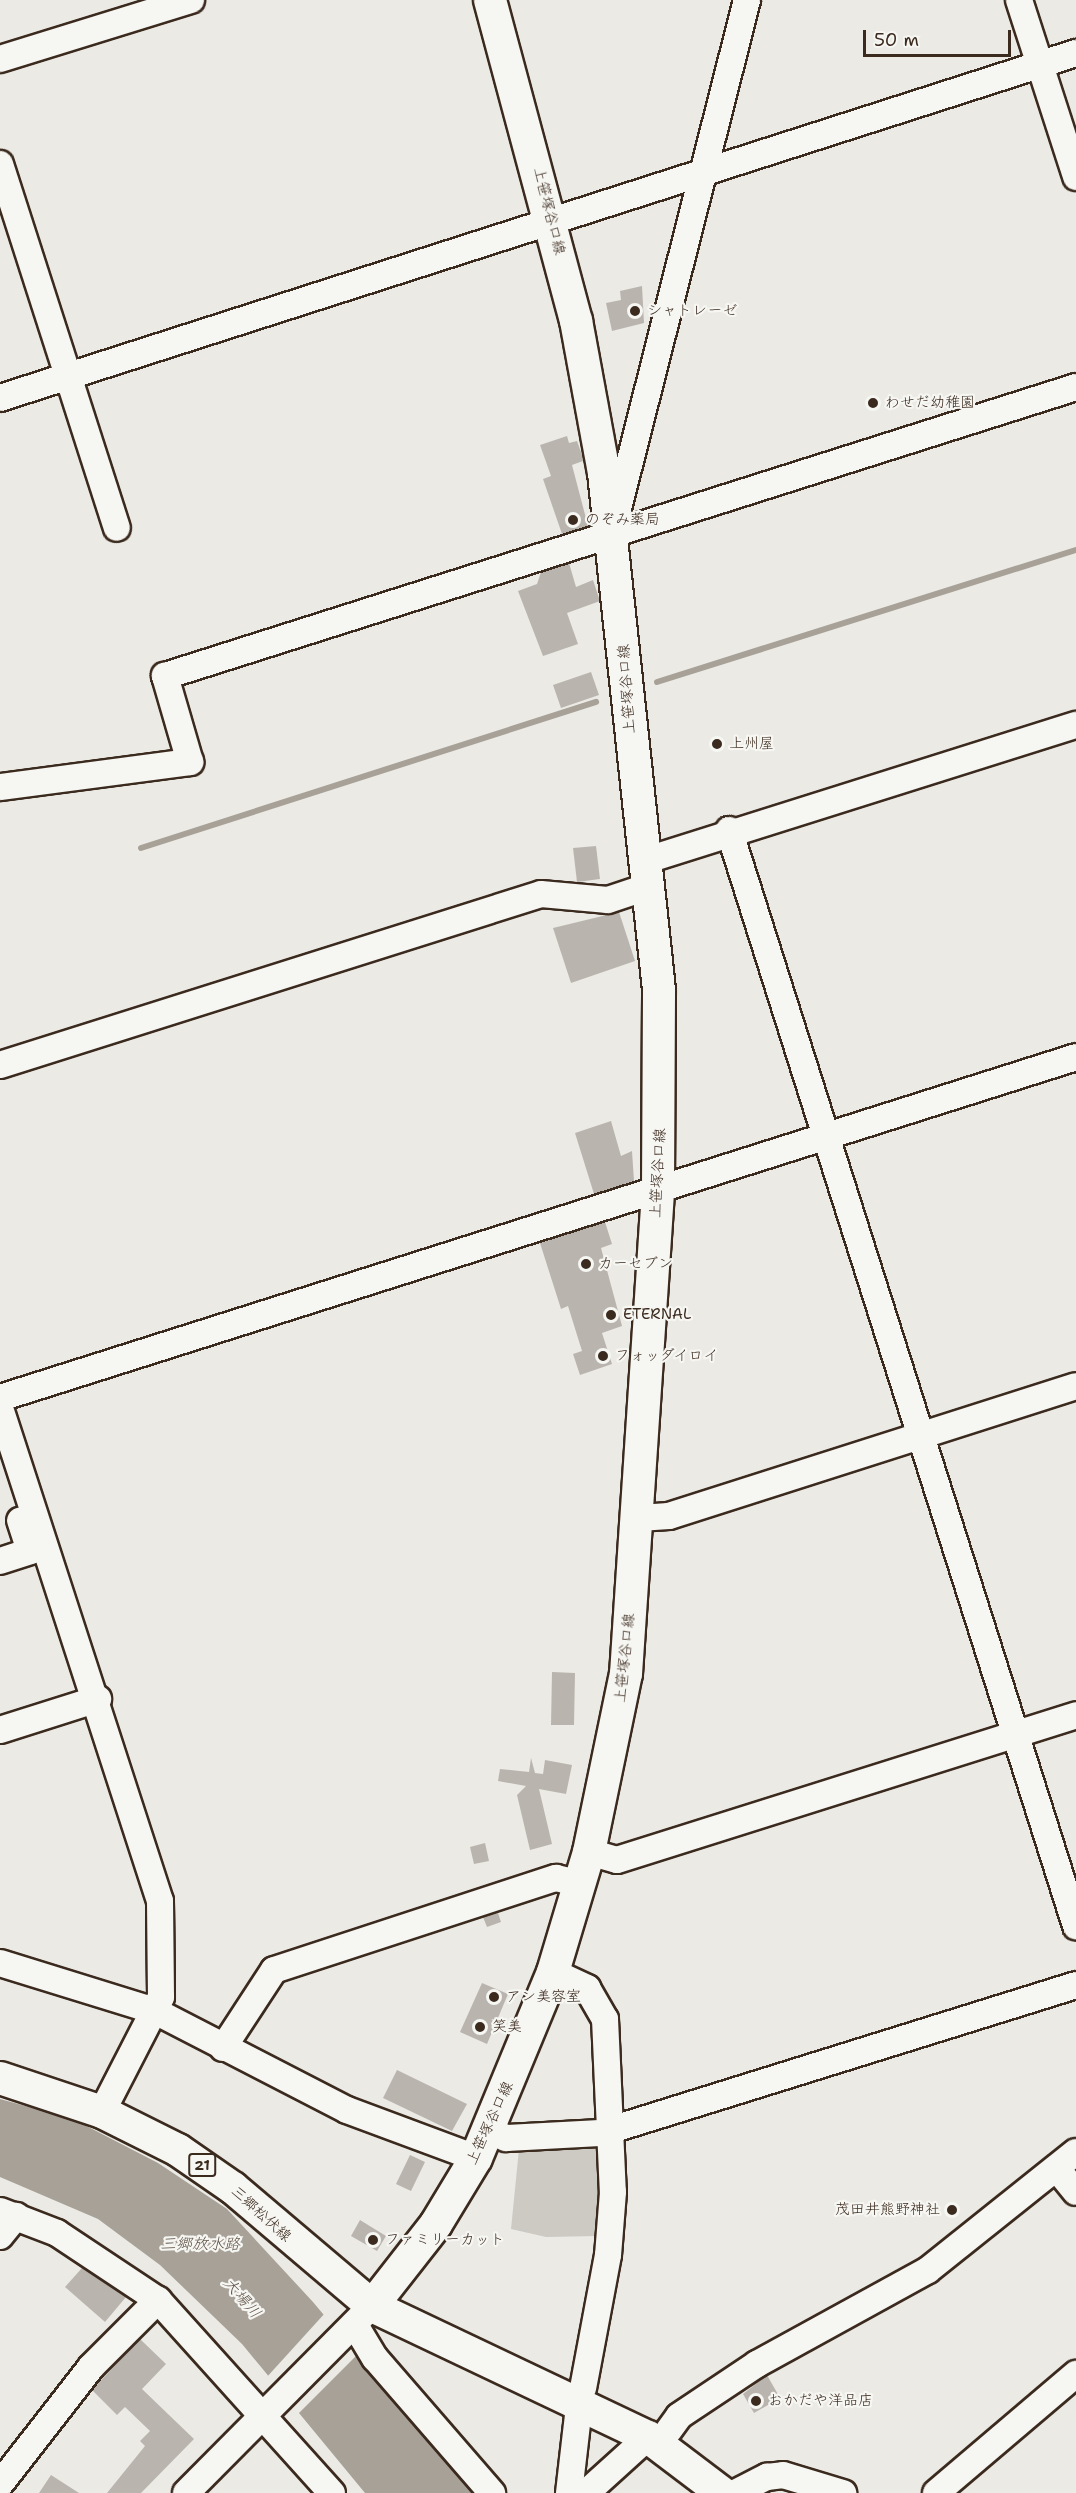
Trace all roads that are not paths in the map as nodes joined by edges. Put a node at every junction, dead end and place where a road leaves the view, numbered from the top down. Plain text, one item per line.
1 (190, 0) edge
2 (489, 0) edge
3 (747, 0) edge
4 (1019, 0) edge
5 (1076, 53) edge
6 (0, 59) edge
7 (1040, 65) junction
8 (0, 164) edge
9 (702, 174) junction
10 (1076, 177) edge
11 (552, 222) junction
12 (68, 376) junction
13 (1076, 387) edge
14 (0, 398) edge
15 (117, 528) dead end
16 (611, 535) junction
17 (1076, 725) edge
18 (0, 787) edge
19 (729, 830) junction
20 (645, 874) junction
21 (1076, 1058) edge
22 (0, 1065) edge
23 (826, 1136) junction
24 (658, 1187) junction
25 (1076, 1386) edge
26 (0, 1398) edge
27 (0, 1408) edge
28 (919, 1436) junction
29 (0, 1461) edge
30 (26, 1515) junction
31 (639, 1518) junction
32 (0, 1561) edge
33 (98, 1699) junction
34 (1076, 1715) edge
35 (0, 1730) edge
36 (1015, 1734) junction
37 (589, 1852) junction
38 (581, 1884) junction
39 (1076, 1926) edge
40 (0, 1963) edge
41 (553, 1972) junction
42 (1076, 1985) edge
43 (155, 2011) junction
44 (223, 2048) junction
45 (0, 2078) edge
46 (102, 2112) junction
47 (488, 2130) junction
48 (614, 2130) junction
49 (476, 2158) junction
50 (1067, 2161) edge
51 (1076, 2192) edge
52 (8, 2213) edge
53 (0, 2236) edge
54 (158, 2300) junction
55 (358, 2321) junction
56 (1076, 2374) edge
57 (581, 2397) junction
58 (266, 2412) junction
59 (658, 2434) junction
60 (0, 2486) edge
61 (9, 2493) edge
62 (186, 2493) edge
63 (332, 2493) edge
64 (492, 2493) edge
65 (569, 2493) edge
66 (586, 2493) edge
67 (724, 2493) edge
68 (735, 2493) edge
69 (843, 2493) edge
70 (936, 2493) edge

1 - 6 street
2 - 11 main road, 上笹塚谷口線
3 - 9 street
4 - 7 street
5 - 7 street
7 - 9 street
7 - 10 street
8 - 12 street
9 - 11 street
9 - 16 street
11 - 12 street
11 - 16 main road, 上笹塚谷口線
12 - 14 street
12 - 15 street
13 - 16 street
16 - 18 street
16 - 20 main road, 上笹塚谷口線
17 - 19 street
19 - 20 street
19 - 23 street
20 - 22 street
20 - 24 main road, 上笹塚谷口線
21 - 23 street
23 - 24 street
23 - 28 street
24 - 26 street
24 - 31 main road, 上笹塚谷口線
25 - 28 street
27 - 30 street
28 - 31 street
28 - 36 street
29 - 30 street
30 - 32 street
30 - 33 street
31 - 37 main road, 上笹塚谷口線
33 - 35 street
33 - 43 street
34 - 36 street
36 - 37 street
36 - 39 street
37 - 38 main road, 上笹塚谷口線
38 - 41 main road, 上笹塚谷口線
38 - 44 street
40 - 43 street
41 - 47 main road, 上笹塚谷口線
41 - 48 street
42 - 48 street
43 - 44 street
43 - 46 street
44 - 49 street
45 - 46 main road, 三郷松伏線 / 21
46 - 55 main road, 三郷松伏線 / 21
47 - 48 street
47 - 49 main road, 上笹塚谷口線
48 - 57 street
49 - 55 main road, 上笹塚谷口線
50 - 51 street
50 - 59 street
52 - 53 street
52 - 54 street
54 - 58 street
54 - 60 street
55 - 57 main road, 三郷松伏線 / 21
55 - 58 street
55 - 64 street
56 - 70 street
57 - 59 main road, 三郷松伏線 / 21
57 - 65 street
58 - 62 street
58 - 63 street
59 - 66 street
59 - 67 main road, 三郷松伏線 / 21
60 - 61 street
68 - 69 street

